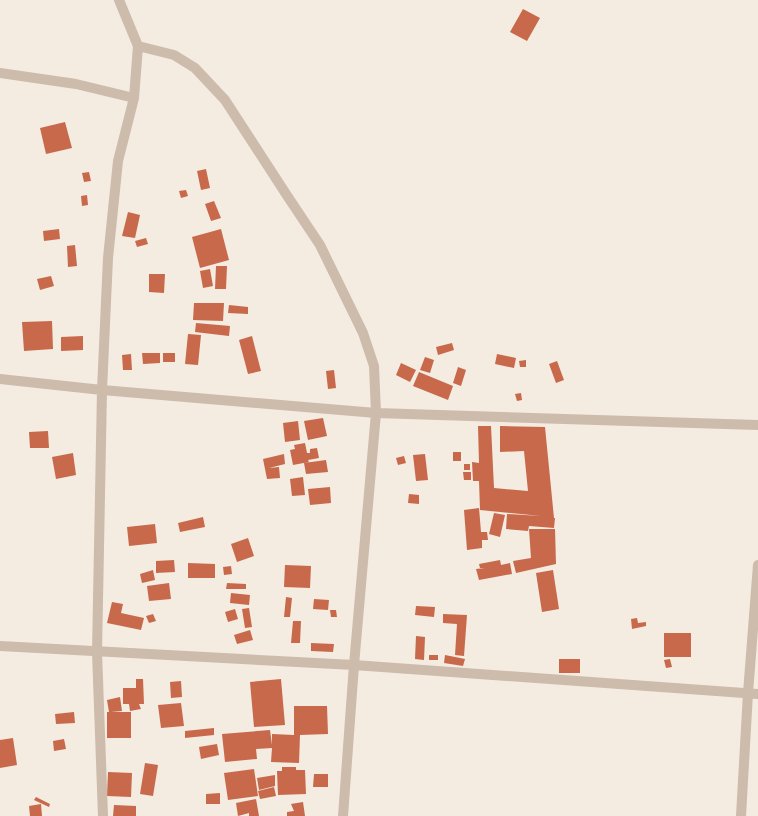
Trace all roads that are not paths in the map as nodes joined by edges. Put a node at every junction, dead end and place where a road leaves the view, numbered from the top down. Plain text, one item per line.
1 (119, 0) edge
2 (138, 46) junction
3 (0, 73) edge
4 (134, 98) junction
5 (0, 379) edge
6 (102, 390) junction
7 (376, 413) junction
8 (758, 425) edge
9 (758, 565) edge
10 (0, 646) edge
11 (97, 652) junction
12 (354, 664) junction
13 (753, 693) edge
14 (103, 816) edge
15 (343, 816) edge
16 (741, 816) edge

1 - 2 street
2 - 4 street
2 - 7 street
3 - 4 street
4 - 6 street
5 - 6 street
6 - 7 street
6 - 11 street
7 - 8 street
7 - 12 street
9 - 13 street
10 - 11 street
11 - 12 street
11 - 14 street
12 - 13 street
12 - 15 street
13 - 16 street

